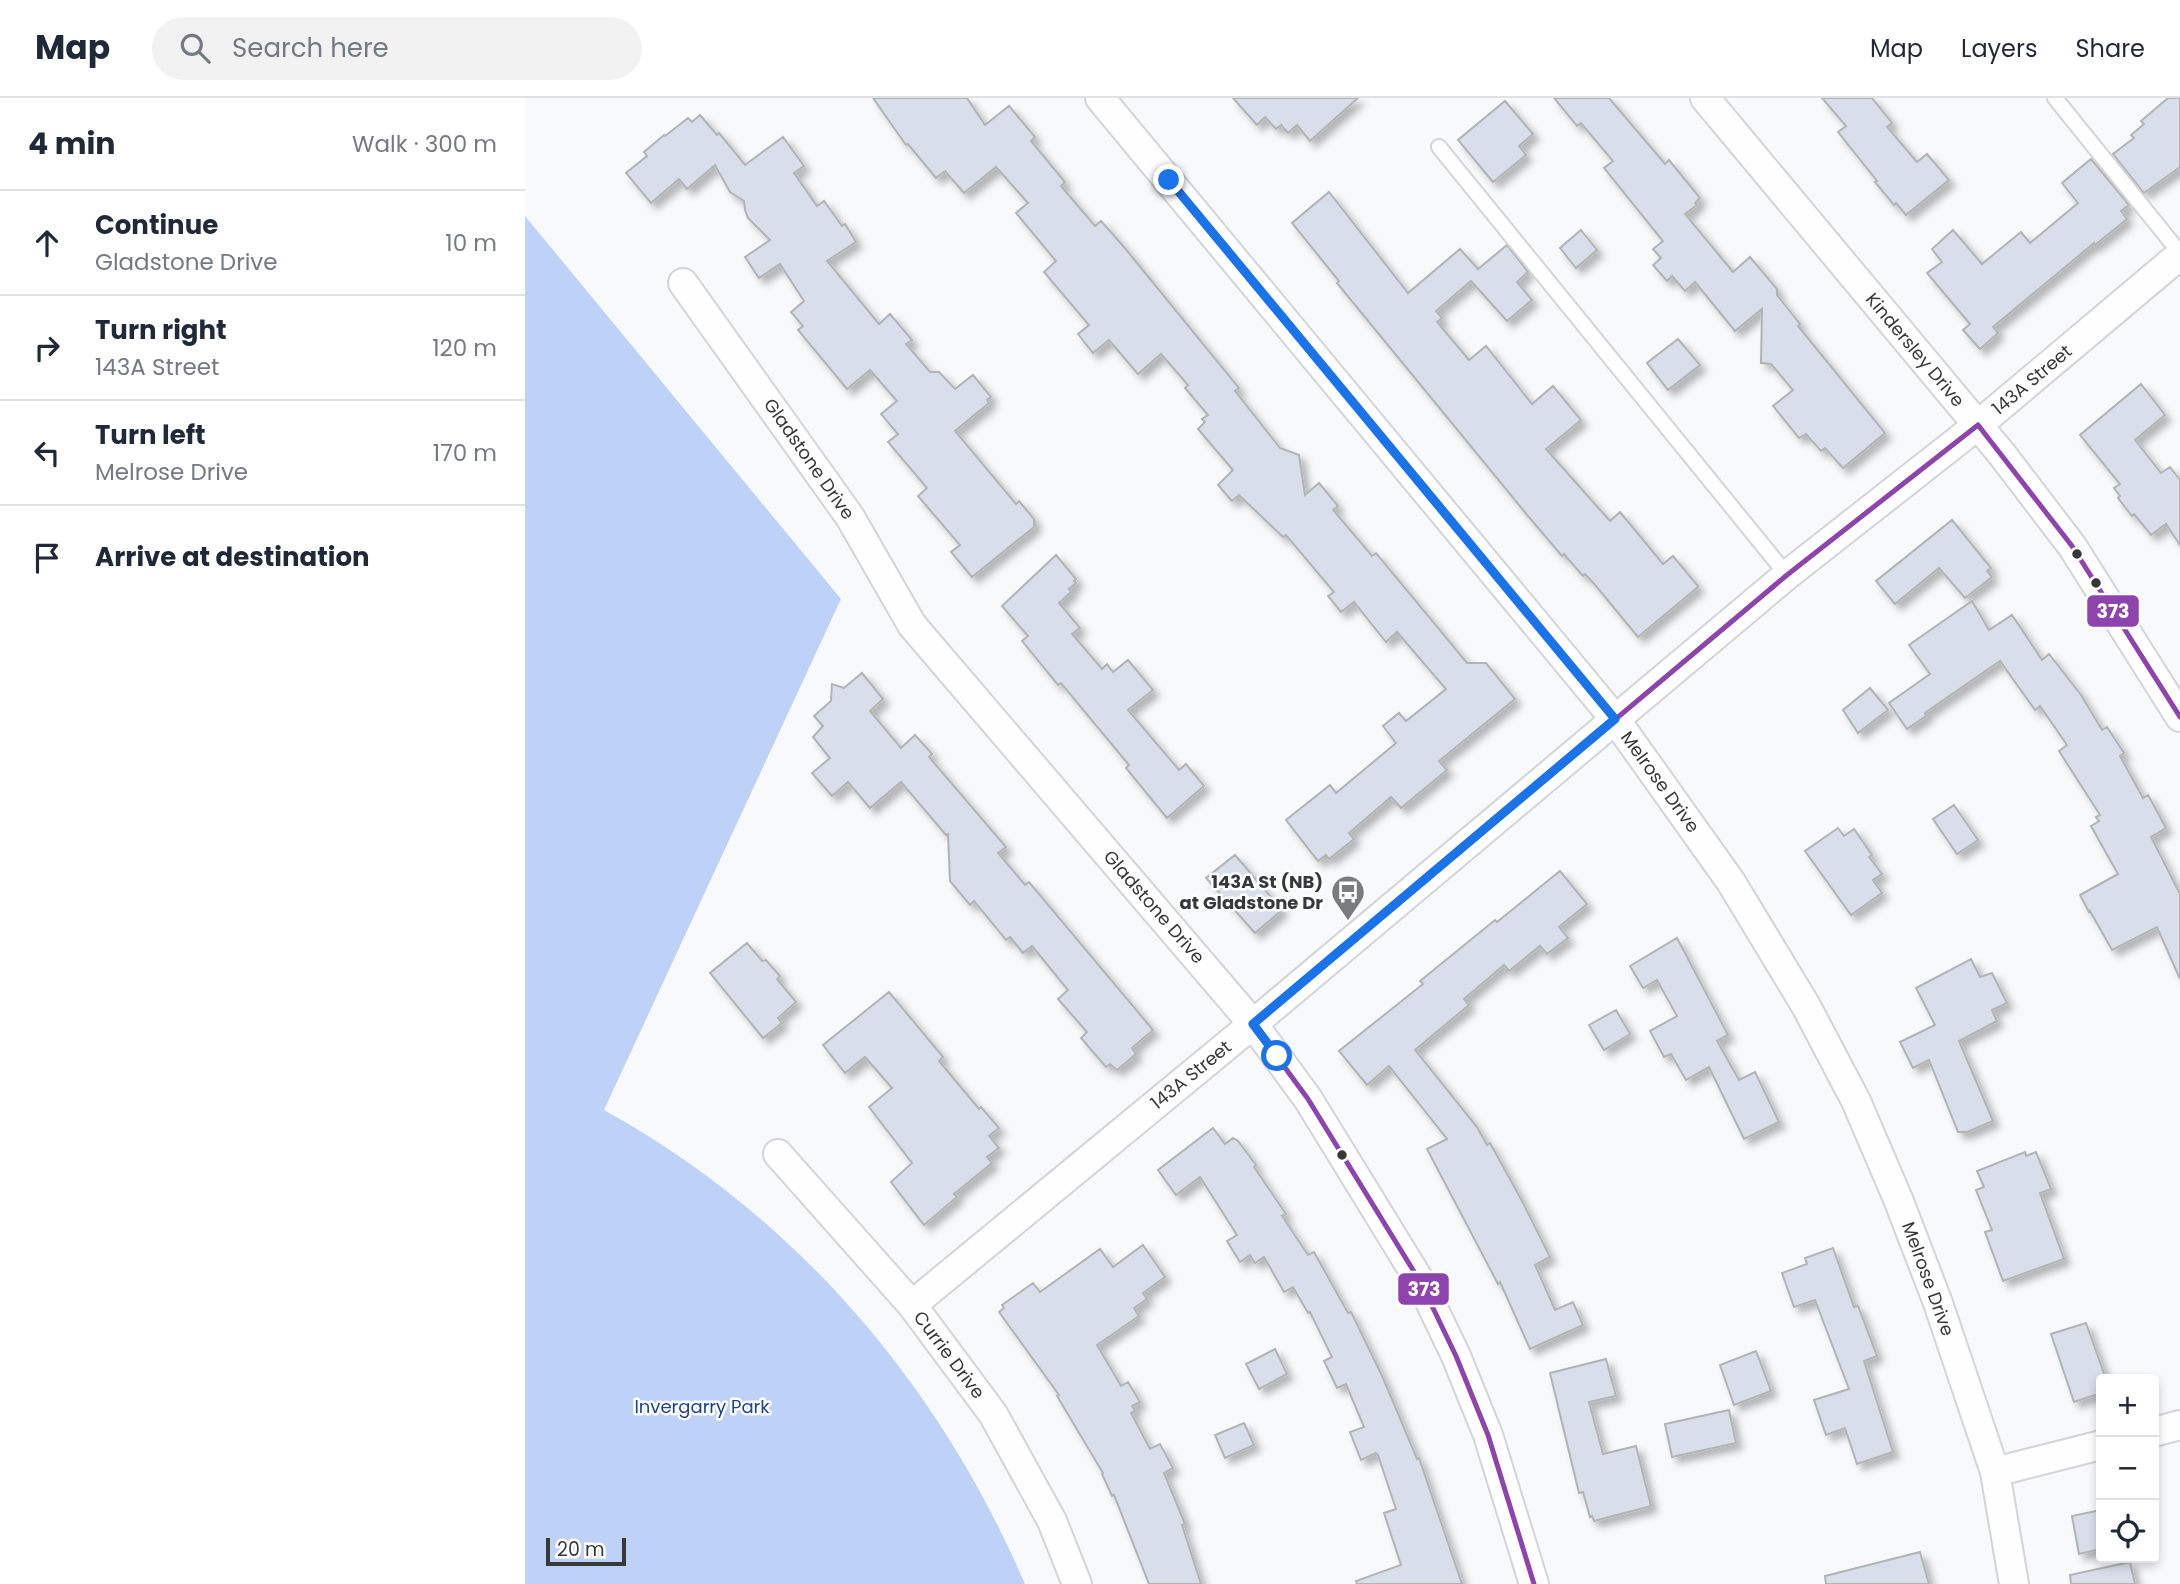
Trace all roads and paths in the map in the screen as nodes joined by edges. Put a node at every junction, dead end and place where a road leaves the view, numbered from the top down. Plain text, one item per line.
1 (1100, 98) edge
2 (1705, 98) edge
3 (2056, 98) edge
4 (1439, 147) dead end
5 (2180, 254) edge
6 (683, 283) dead end
7 (1978, 425) junction
8 (1787, 575) junction
9 (2180, 717) edge
10 (1615, 719) junction
11 (1253, 1024) junction
12 (778, 1154) dead end
13 (912, 1305) junction
14 (2180, 1425) edge
15 (2159, 1431) edge
16 (2096, 1446) edge
17 (1995, 1472) junction
18 (1077, 1584) edge
19 (1534, 1584) edge
20 (2014, 1584) edge

1 - 10 street, Melrose Drive
2 - 7 street, Kindersley Drive
3 - 5 lane
4 - 8 lane
5 - 7 street, 143A Street
6 - 11 street, Gladstone Drive
7 - 8 street, 143A Street
7 - 9 street, Kindersley Drive
8 - 10 street, 143A Street
10 - 11 street, 143A Street
10 - 17 street, Melrose Drive
11 - 13 street, 143A Street
11 - 19 street, Gladstone Drive
12 - 13 street, Currie Drive
13 - 18 street, Currie Drive
14 - 15 street
16 - 17 street
17 - 20 street, Melrose Drive

